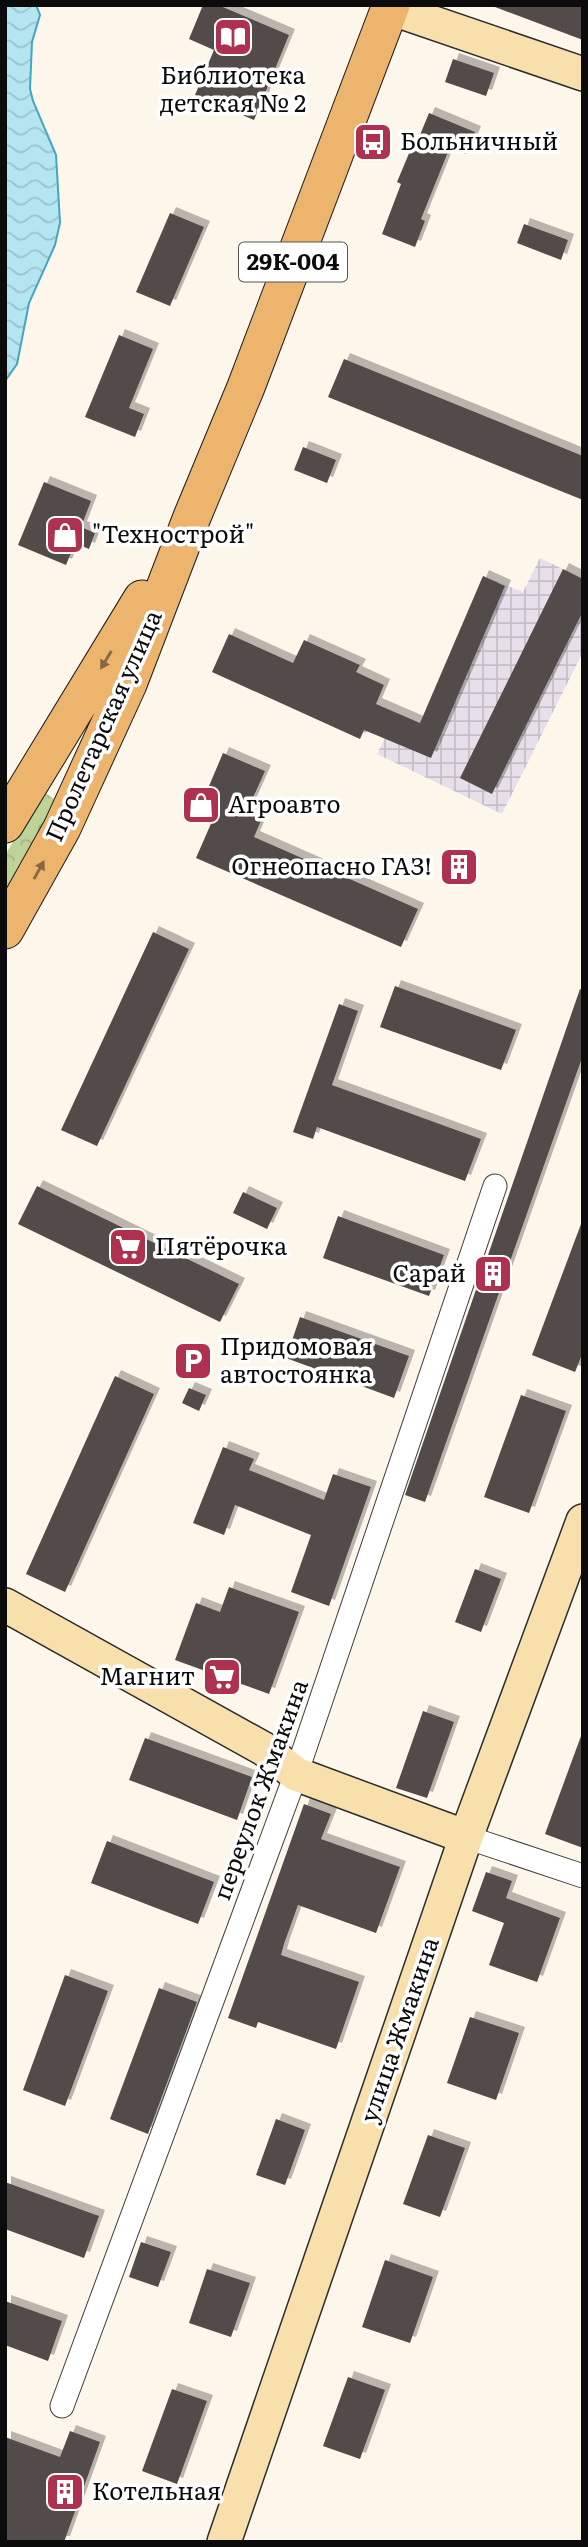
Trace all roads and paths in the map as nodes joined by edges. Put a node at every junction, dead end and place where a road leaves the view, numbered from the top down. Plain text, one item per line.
1 (391, 7) edge
2 (583, 74) edge
3 (192, 517) junction
4 (41, 766) junction
5 (80, 790) junction
6 (5, 824) edge
7 (5, 930) edge
8 (495, 1186) dead end
9 (583, 1521) edge
10 (5, 1605) edge
11 (296, 1774) junction
12 (466, 1837) junction
13 (583, 1877) edge
14 (62, 2406) dead end
15 (224, 2542) edge

1 - 2 street
1 - 3 main road, Пролетарская улица / 29К-004
3 -> 4 main road, Пролетарская улица / 29К-004
3 - 5 main road, Пролетарская улица
4 - 5 main road
4 - 6 main road, Пролетарская улица / 29К-004
7 -> 5 main road, Пролетарская улица
8 - 11 street, переулок Жмакина
9 - 12 street, улица Жмакина
10 - 11 street
11 - 12 street
11 - 14 street, переулок Жмакина
12 - 13 street
12 - 15 street, улица Жмакина

